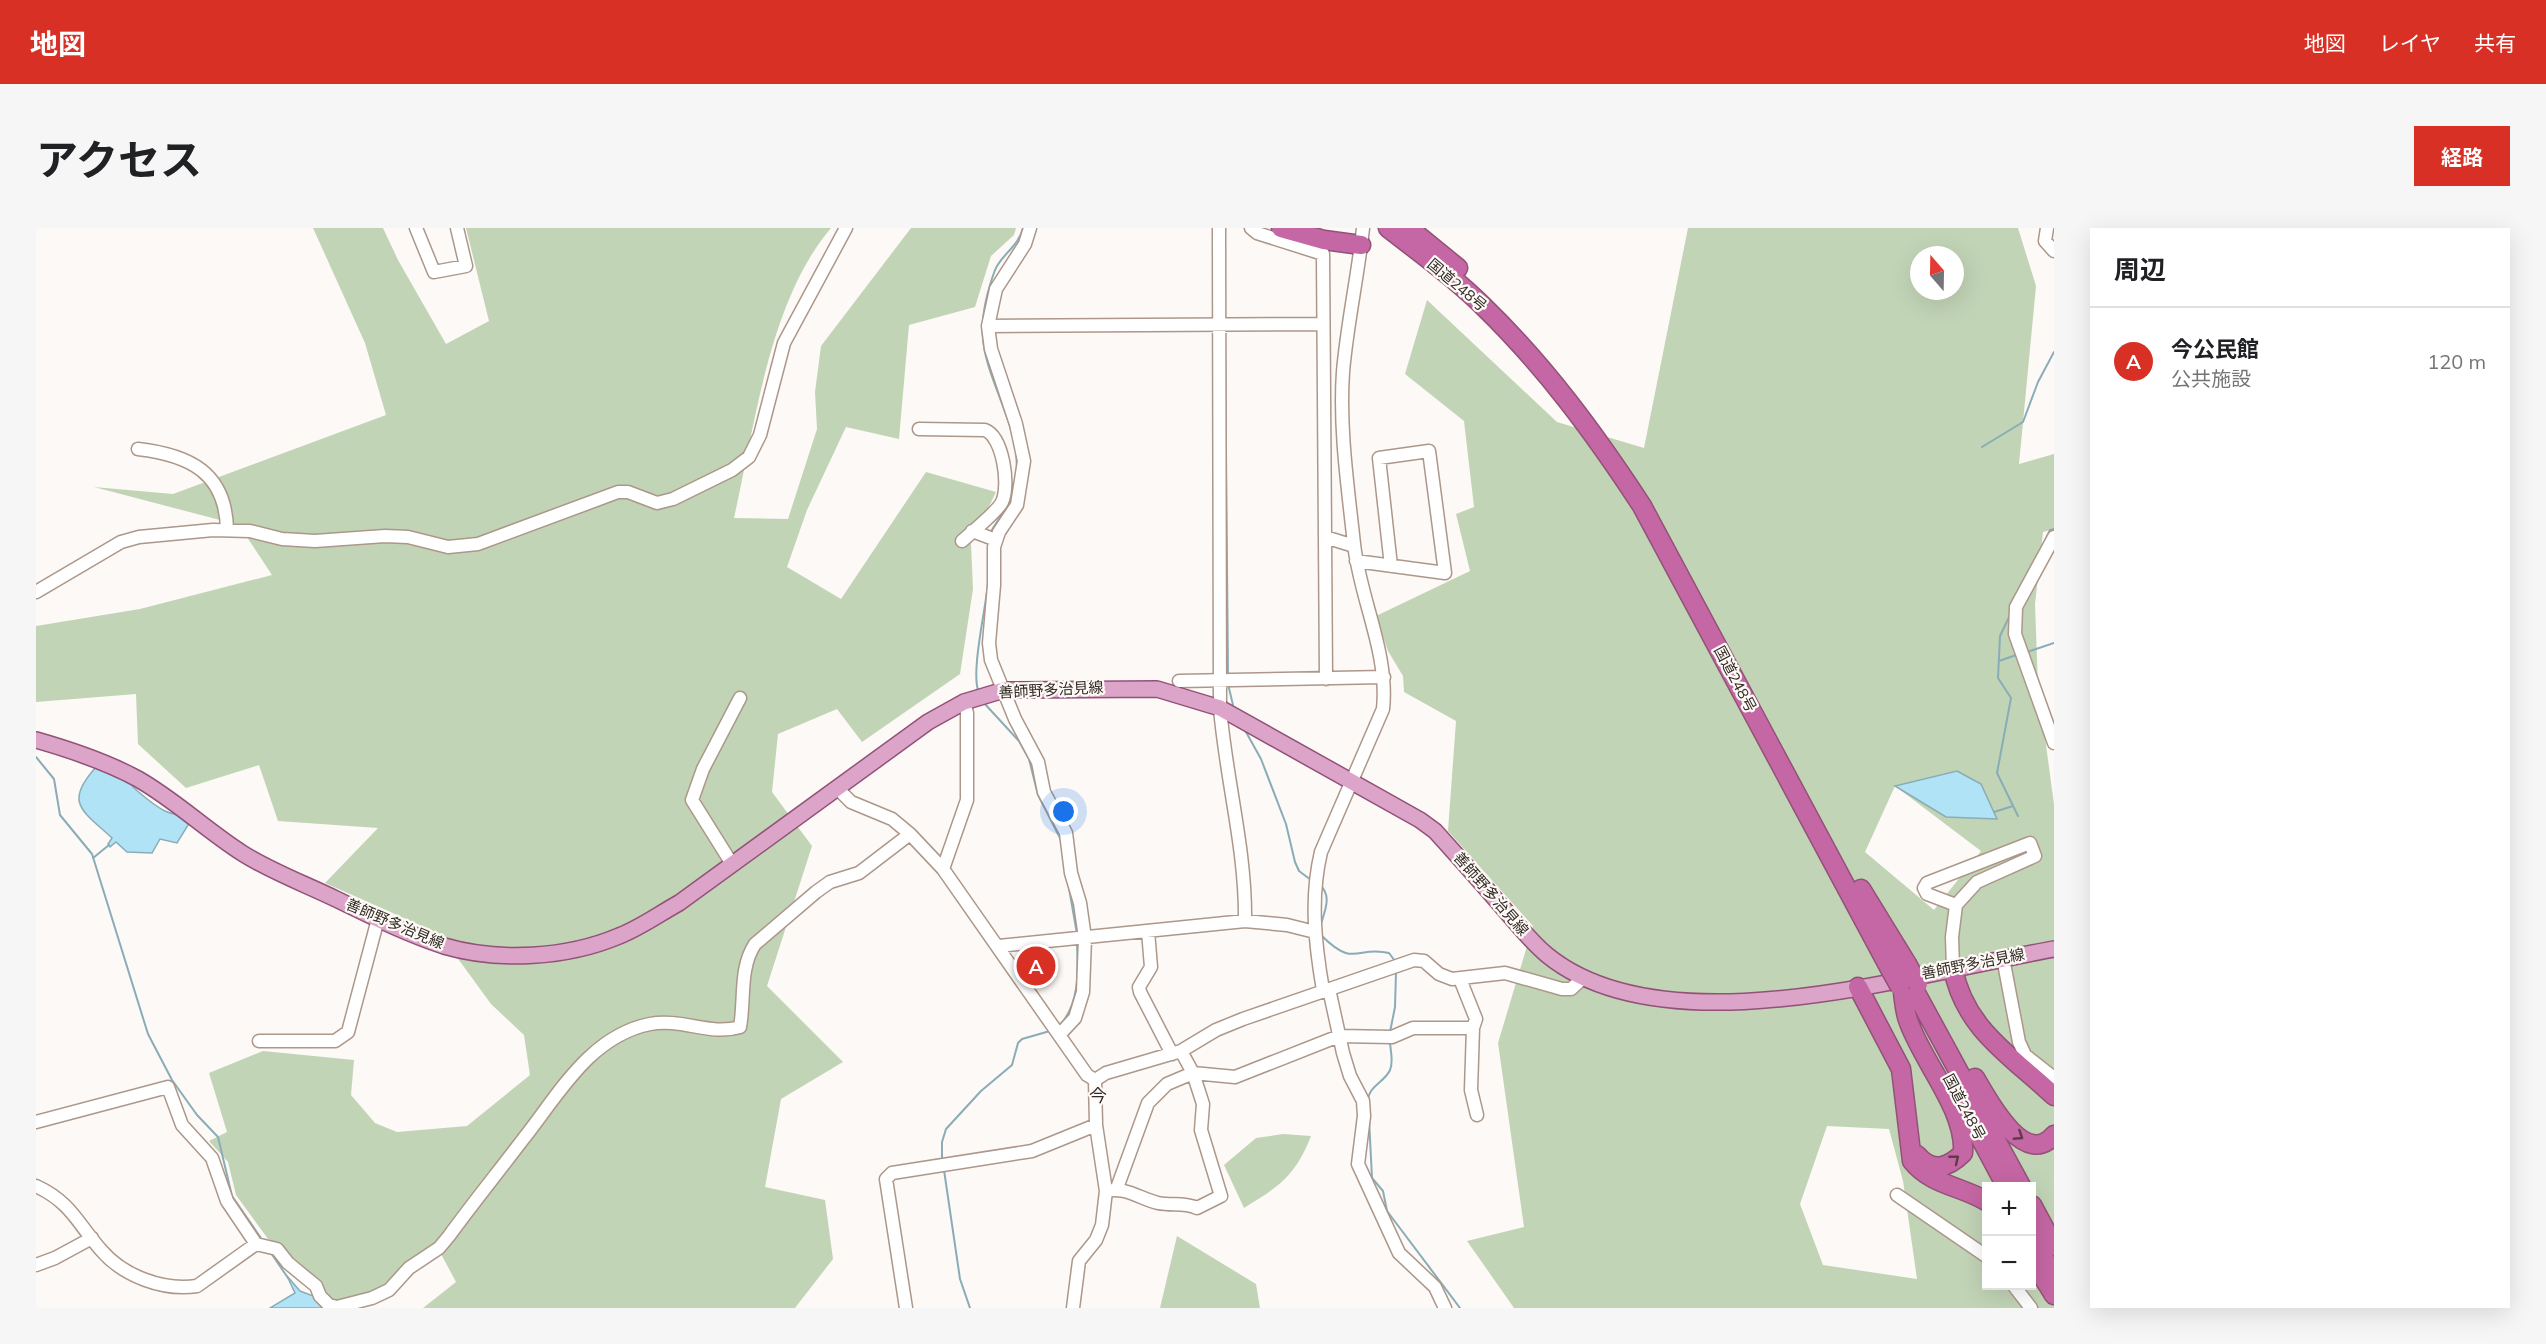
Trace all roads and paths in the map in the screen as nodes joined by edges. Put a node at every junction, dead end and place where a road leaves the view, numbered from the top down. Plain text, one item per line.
1 (416, 228) edge
2 (457, 228) edge
3 (846, 228) edge
4 (1030, 228) edge
5 (1219, 228) edge
6 (1251, 228) edge
7 (1281, 228) edge
8 (1377, 228) edge
9 (1388, 228) edge
10 (1409, 228) edge
11 (2047, 228) edge
12 (1362, 237) edge
13 (2054, 250) edge
14 (1474, 298) junction
15 (1225, 323) junction
16 (1323, 324) junction
17 (988, 326) junction
18 (919, 429) dead end
19 (138, 449) dead end
20 (1002, 502) junction
21 (1015, 509) junction
22 (227, 530) junction
23 (986, 537) junction
24 (1325, 537) junction
25 (2054, 537) edge
26 (962, 541) dead end
27 (1354, 546) junction
28 (1356, 561) junction
29 (1391, 566) junction
30 (36, 592) edge
31 (1384, 677) junction
32 (1228, 679) junction
33 (1326, 679) junction
34 (1179, 681) dead end
35 (1004, 690) junction
36 (740, 698) dead end
37 (975, 698) junction
38 (1220, 708) junction
39 (36, 740) edge
40 (2054, 742) edge
41 (1353, 784) junction
42 (838, 789) junction
43 (910, 834) junction
44 (732, 864) junction
45 (943, 869) junction
46 (1956, 905) junction
47 (378, 919) junction
48 (1245, 921) junction
49 (1148, 931) junction
50 (1315, 932) junction
51 (1080, 939) junction
52 (999, 946) junction
53 (2054, 949) edge
54 (2003, 958) junction
55 (1899, 967) junction
56 (1953, 968) junction
57 (1583, 978) junction
58 (1460, 979) junction
59 (1858, 987) junction
60 (1908, 987) junction
61 (1326, 990) junction
62 (1473, 1028) junction
63 (1060, 1034) junction
64 (1339, 1036) junction
65 (259, 1041) dead end
66 (1177, 1052) junction
67 (1193, 1074) junction
68 (1095, 1080) junction
69 (2054, 1092) edge
70 (1477, 1115) dead end
71 (36, 1122) edge
72 (1096, 1125) junction
73 (2054, 1135) edge
74 (1909, 1145) junction
75 (2004, 1182) edge
76 (2019, 1182) edge
77 (36, 1186) edge
78 (1112, 1190) junction
79 (1897, 1195) dead end
80 (1982, 1199) edge
81 (2036, 1214) edge
82 (2032, 1236) edge
83 (92, 1238) junction
84 (263, 1245) junction
85 (2054, 1246) edge
86 (1982, 1253) edge
87 (36, 1265) edge
88 (2036, 1265) edge
89 (2054, 1277) edge
90 (2017, 1290) edge
91 (2054, 1296) edge
92 (906, 1308) edge
93 (1073, 1308) edge
94 (1445, 1308) edge
95 (2031, 1308) edge

1 - 2 street
3 - 22 street
4 - 17 street
5 - 15 street
6 - 16 street
7 - 12 highway
8 - 14 highway
9 - 14 highway, 国道248号
10 - 55 highway, 国道248号
11 - 13 street
12 - 27 street
14 - 55 highway, 国道248号
15 - 16 street
15 - 17 street
15 - 32 street
16 - 24 street
17 - 21 street
18 - 20 street
19 - 22 street
20 - 21 street
20 - 23 street
21 - 23 street
22 - 30 street
23 - 26 street
23 - 35 street
24 - 27 street
24 - 33 street
25 - 40 street
27 - 28 street
28 - 29 street
28 - 31 street
29 - 29 street
31 - 33 street
31 - 41 street
32 - 33 street
32 - 34 street
32 - 38 street
35 - 37 main road, 善師野多治見線
35 - 38 main road, 善師野多治見線
35 - 51 street
36 - 44 street
37 - 42 main road, 善師野多治見線
37 - 45 street
38 - 41 main road, 善師野多治見線
38 - 48 street
39 - 47 main road, 善師野多治見線
41 - 50 street
41 - 57 main road, 善師野多治見線
42 - 43 street
42 - 44 main road, 善師野多治見線
43 - 45 street
43 - 84 street
44 - 47 main road, 善師野多治見線
45 - 52 street
46 - 46 street
46 - 56 street
47 - 65 street
48 - 49 street
48 - 50 street
49 - 51 street
49 - 66 street
50 - 61 street
51 - 52 street
51 - 63 street
52 - 63 street
53 - 54 main road, 善師野多治見線
54 - 56 main road, 善師野多治見線
54 - 69 street
55 - 60 highway, 国道248号, bridge
56 - 59 main road, 善師野多治見線
56 - 69 highway
57 - 58 street
57 - 59 main road, 善師野多治見線
58 - 61 street
58 - 62 street
59 - 74 highway
60 -> 73 highway
74 -> 60 highway
60 - 75 highway, 国道248号
60 - 76 highway, 国道248号
61 - 64 street
61 - 66 street
62 - 64 street
62 - 70 street
63 - 68 street
64 - 67 street
64 - 94 street
66 - 67 street
66 - 68 street
67 - 78 street
67 - 78 street
68 - 72 street
71 - 84 street
72 - 78 street
72 - 92 street
74 - 80 highway
77 - 83 street
78 - 93 street
79 - 86 street
81 - 85 highway
82 - 89 highway
83 - 84 street
83 - 87 street
88 - 91 highway
90 - 95 street

